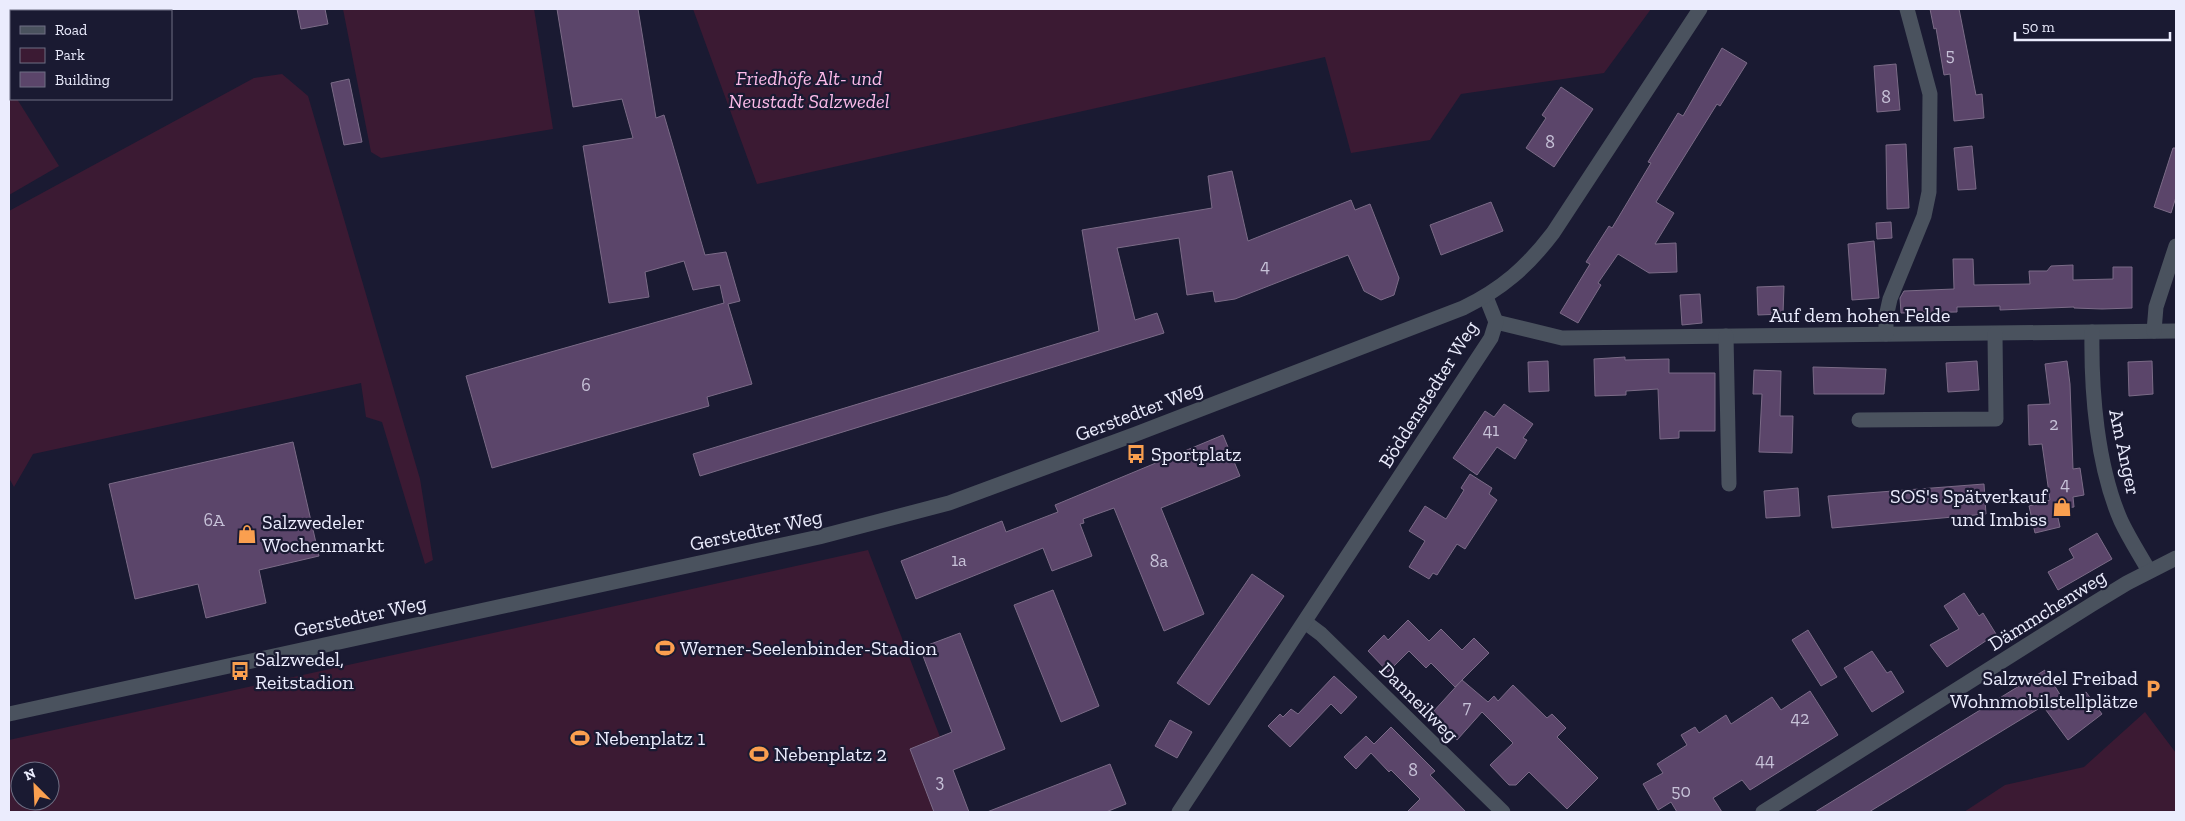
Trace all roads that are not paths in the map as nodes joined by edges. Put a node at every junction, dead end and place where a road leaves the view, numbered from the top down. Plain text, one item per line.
1 (1700, 9) edge
2 (1907, 9) edge
3 (2176, 246) edge
4 (1486, 297) junction
5 (1496, 322) junction
6 (2176, 331) edge
7 (2092, 332) junction
8 (2154, 332) junction
9 (1886, 334) junction
10 (1995, 334) junction
11 (1726, 336) junction
12 (1859, 420) dead end
13 (1728, 484) dead end
14 (2176, 558) edge
15 (2149, 572) junction
16 (1305, 622) junction
17 (9, 714) edge
18 (1179, 812) edge
19 (1503, 812) edge
20 (1763, 812) edge

1 - 4 street, Böddenstedter Weg
2 - 9 street
3 - 8 street
4 - 5 street, Böddenstedter Weg
4 - 17 street, Gerstedter Weg
5 - 11 street, Auf dem hohen Felde
5 - 16 street, Böddenstedter Weg
6 - 8 street, Auf dem hohen Felde
7 - 8 street, Auf dem hohen Felde
7 - 10 street, Auf dem hohen Felde
7 - 15 street, Am Anger
9 - 10 street, Auf dem hohen Felde
9 - 11 street, Auf dem hohen Felde
10 - 12 street
11 - 13 street
14 - 15 street, Dämmchenweg
15 - 20 street, Dämmchenweg
16 - 18 street, Böddenstedter Weg
16 - 19 street, Danneilweg

